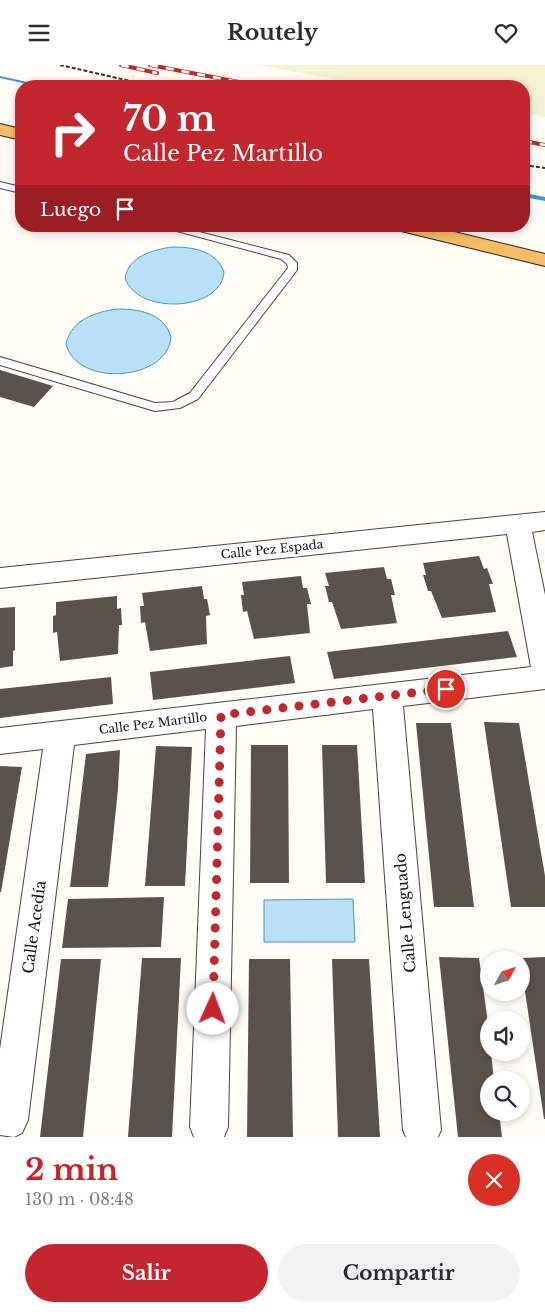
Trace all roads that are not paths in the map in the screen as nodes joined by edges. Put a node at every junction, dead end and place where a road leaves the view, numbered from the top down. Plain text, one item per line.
1 (0, 118) edge
2 (12, 130) edge
3 (0, 185) edge
4 (15, 189) edge
5 (187, 232) edge
6 (429, 232) edge
7 (483, 232) edge
8 (545, 247) edge
9 (545, 260) edge
10 (0, 361) edge
11 (545, 521) edge
12 (518, 524) junction
13 (0, 578) edge
14 (545, 667) edge
15 (545, 677) edge
16 (387, 696) junction
17 (221, 715) junction
18 (60, 734) junction
19 (0, 741) edge
20 (8, 1120) dead end
21 (209, 1127) dead end
22 (422, 1130) dead end

1 - 2 highway
3 - 4 lane
5 - 10 lane
6 - 9 highway
7 - 8 highway
11 - 12 street, Calle Pez Espada
12 - 13 street, Calle Pez Espada
12 - 14 street
15 - 16 street, Calle Pez Martillo
16 - 17 street, Calle Pez Martillo
16 - 22 street, Calle Lenguado
17 - 18 street, Calle Pez Martillo
17 - 21 street
18 - 19 street, Calle Pez Martillo
18 - 20 street, Calle Acedía

